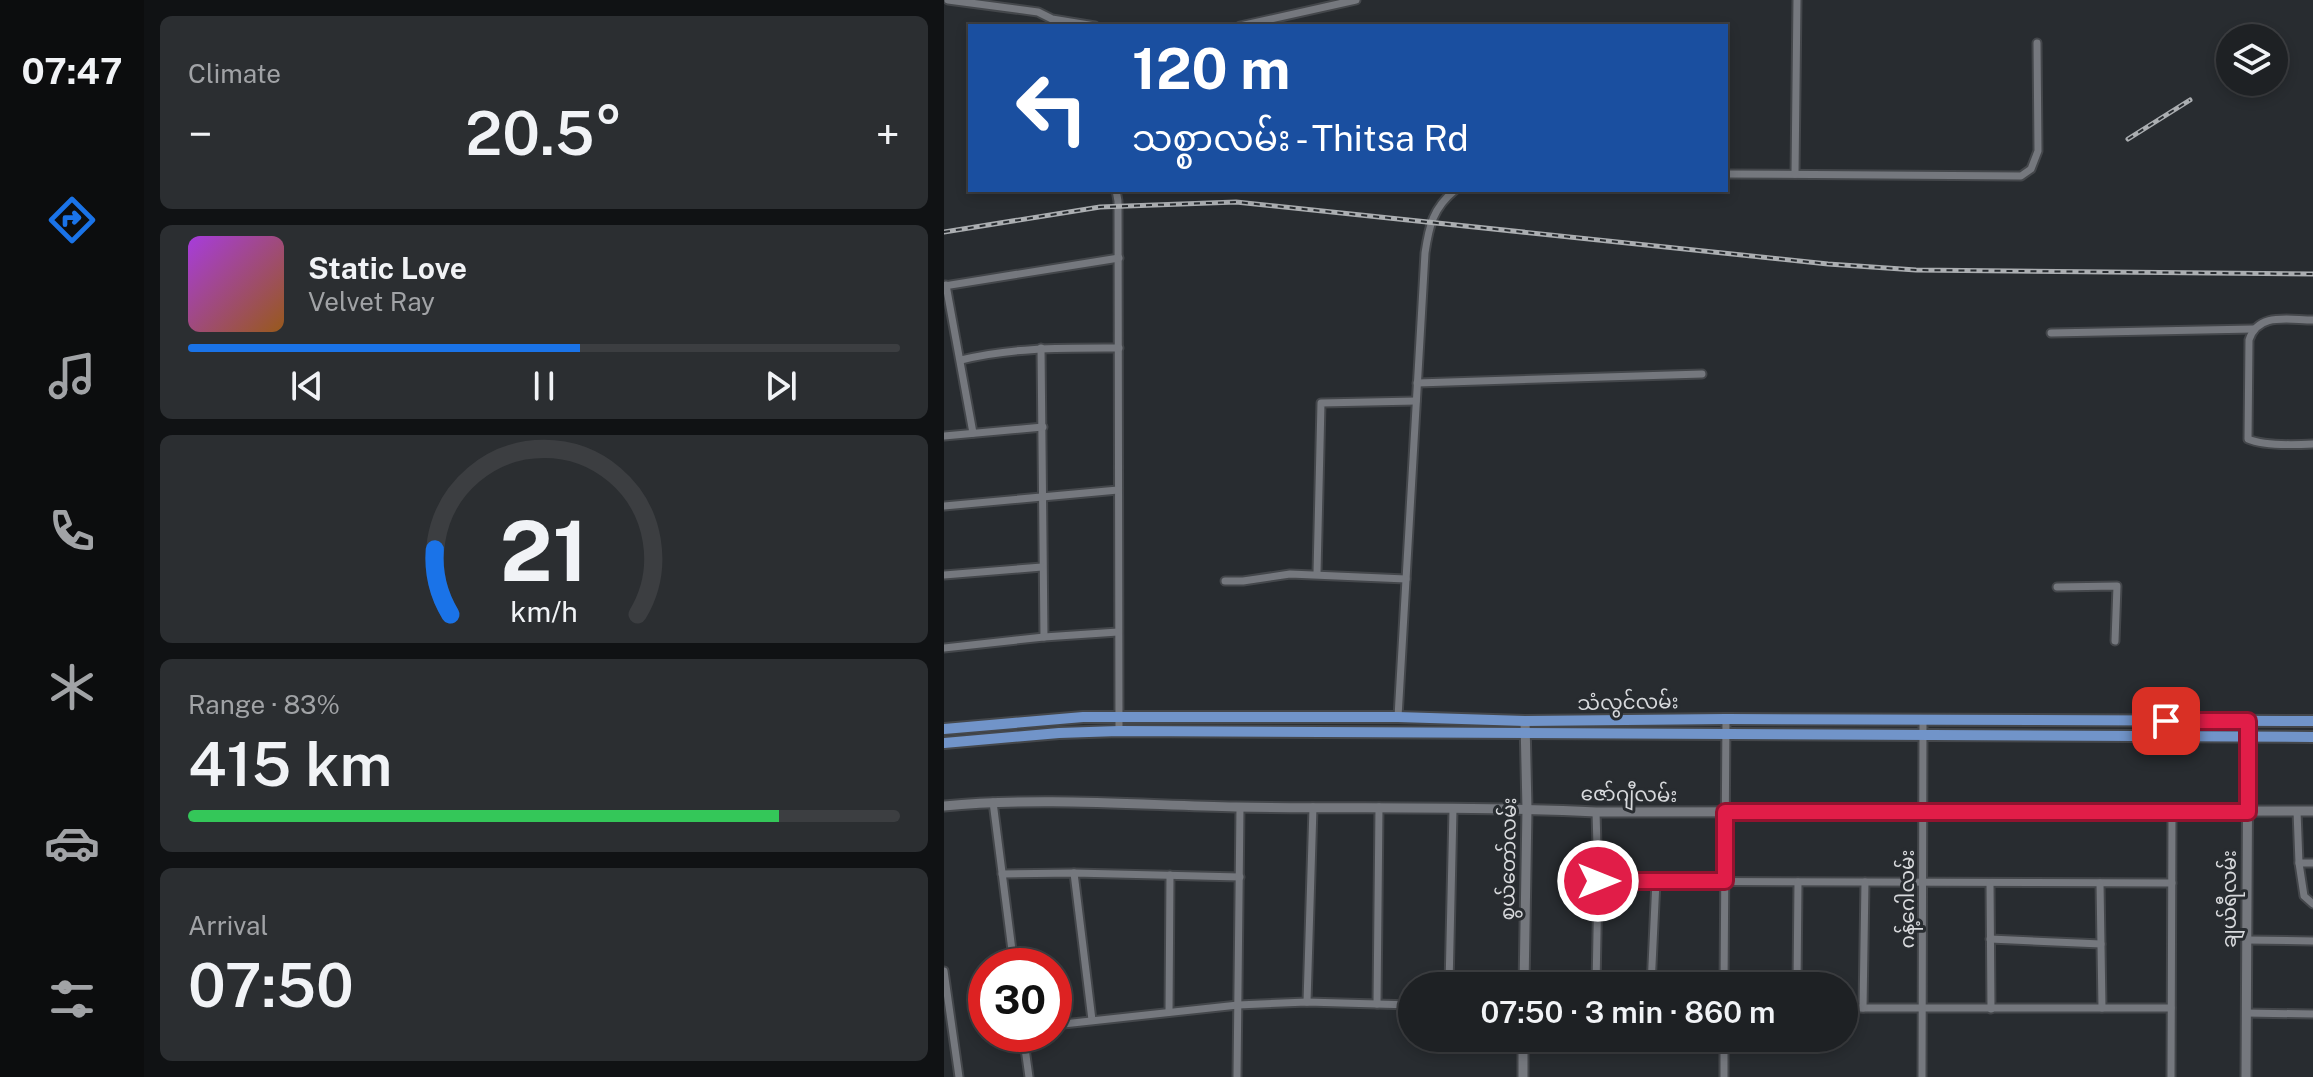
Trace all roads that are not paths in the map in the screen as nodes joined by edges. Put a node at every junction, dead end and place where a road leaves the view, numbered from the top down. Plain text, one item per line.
1 (950, 0) edge
2 (1036, 0) edge
3 (1356, 0) edge
4 (1797, 0) edge
5 (1038, 12) junction
6 (1054, 22) edge
7 (1074, 24) edge
8 (1249, 24) edge
9 (2037, 43) dead end
10 (1728, 174) edge
11 (1795, 174) junction
12 (1116, 192) edge
13 (1453, 192) edge
14 (1119, 258) junction
15 (945, 285) edge
16 (2313, 320) edge
17 (2253, 329) junction
18 (2051, 333) dead end
19 (1041, 348) junction
20 (1119, 348) junction
21 (961, 360) junction
22 (1702, 374) dead end
23 (1417, 383) junction
24 (1416, 401) junction
25 (1043, 427) junction
26 (973, 433) junction
27 (944, 436) edge
28 (2313, 444) edge
29 (1118, 490) junction
30 (1042, 497) junction
31 (944, 506) edge
32 (1042, 567) junction
33 (1317, 573) junction
34 (944, 575) edge
35 (1406, 579) junction
36 (1225, 581) dead end
37 (2057, 587) dead end
38 (1118, 632) junction
39 (1044, 637) junction
40 (2115, 641) dead end
41 (944, 648) edge
42 (1119, 717) junction
43 (1398, 717) junction
44 (1327, 718) junction
45 (1726, 719) junction
46 (1923, 720) junction
47 (2084, 720) junction
48 (1525, 721) junction
49 (2248, 721) junction
50 (2313, 721) edge
51 (944, 729) edge
52 (1119, 731) junction
53 (1327, 732) junction
54 (1525, 733) junction
55 (1726, 733) junction
56 (1923, 735) junction
57 (2083, 736) junction
58 (2248, 737) junction
59 (2313, 737) edge
60 (944, 743) edge
61 (993, 802) junction
62 (944, 806) edge
63 (1240, 807) junction
64 (1313, 807) junction
65 (1379, 807) junction
66 (1453, 809) junction
67 (1527, 809) junction
68 (1923, 810) junction
69 (2297, 811) junction
70 (2313, 811) edge
71 (1596, 812) junction
72 (1725, 812) junction
73 (2172, 812) junction
74 (2248, 812) junction
75 (2299, 863) junction
76 (2313, 863) edge
77 (1074, 873) junction
78 (1002, 874) junction
79 (1170, 875) junction
80 (1240, 877) junction
81 (1598, 881) junction
82 (1656, 881) junction
83 (1725, 881) junction
84 (1798, 882) junction
85 (1865, 882) junction
86 (1923, 882) junction
87 (1990, 883) junction
88 (2100, 883) junction
89 (2172, 883) junction
90 (2313, 904) edge
91 (1990, 939) junction
92 (2247, 940) junction
93 (2313, 941) edge
94 (2101, 944) junction
95 (1012, 948) edge
96 (944, 971) edge
97 (1449, 972) edge
98 (1524, 972) edge
99 (1596, 972) edge
100 (1652, 972) edge
101 (1724, 972) edge
102 (1797, 972) edge
103 (1307, 1002) junction
104 (1377, 1004) junction
105 (1238, 1005) junction
106 (1398, 1005) edge
107 (1858, 1008) edge
108 (1863, 1008) junction
109 (2102, 1008) junction
110 (2171, 1008) junction
111 (1922, 1009) junction
112 (1991, 1009) junction
113 (1169, 1012) junction
114 (2246, 1013) junction
115 (2313, 1014) edge
116 (1092, 1020) junction
117 (1072, 1023) edge
118 (1026, 1052) edge
119 (1523, 1052) edge
120 (1724, 1052) edge
121 (959, 1077) edge
122 (1029, 1077) edge
123 (1237, 1077) edge
124 (1523, 1077) edge
125 (1724, 1077) edge
126 (1922, 1077) edge
127 (2171, 1077) edge
128 (2246, 1077) edge

1 - 5 street
2 - 5 street
3 - 8 street
4 - 11 street
5 - 6 street
6 - 7 street
9 - 11 street
10 - 11 street
12 - 14 street
13 - 23 street
14 - 15 street
14 - 20 street
15 - 21 street
16 - 17 street
17 - 18 street
17 - 28 street
19 - 20 street
19 - 21 street
19 - 25 street
20 - 29 street
21 - 26 street
22 - 23 street
23 - 24 street
24 - 33 street
24 - 35 street
25 - 26 street
25 - 30 street
26 - 27 street
29 - 30 street
29 - 38 street
30 - 31 street
30 - 32 street
32 - 34 street
32 - 39 street
33 - 35 street
33 - 36 street
35 - 43 street
37 - 40 street
38 - 39 street
38 - 42 street
39 - 41 street
42 - 44 main road, သံလွင်လမ်း
42 - 51 main road, သံလွင်လမ်း
42 - 52 street
43 - 44 main road, သံလွင်လမ်း
43 - 48 main road, သံလွင်လမ်း
44 - 53 main road
45 - 46 main road, သံလွင်လမ်း
45 - 48 main road, သံလွင်လမ်း
45 - 55 street
46 - 47 main road, သံလွင်လမ်း
46 - 56 street, ဂန့်ဂေါလမ်း
47 - 49 main road, သံလွင်လမ်း
47 - 57 main road
48 - 54 street, စွယ်တော်လမ်း
49 - 50 main road, သံလွင်လမ်း
49 - 58 street, ချယ်ရီလမ်း
52 - 53 main road, သံလွင်လမ်း
52 - 60 main road, သံလွင်လမ်း
53 - 54 main road, သံလွင်လမ်း
54 - 55 main road, သံလွင်လမ်း
54 - 67 street, စွယ်တော်လမ်း
55 - 56 main road, သံလွင်လမ်း
55 - 72 street
56 - 57 main road, သံလွင်လမ်း
56 - 68 street, ဂန့်ဂေါလမ်း
57 - 58 main road, သံလွင်လမ်း
58 - 59 main road, သံလွင်လမ်း
58 - 74 street, ချယ်ရီလမ်း
61 - 62 street, ဇော်ဂျီလမ်း
61 - 63 street, ဇော်ဂျီလမ်း
61 - 78 street
63 - 64 street, ဇော်ဂျီလမ်း
63 - 80 street
64 - 65 street, ဇော်ဂျီလမ်း
64 - 103 street
65 - 66 street, ဇော်ဂျီလမ်း
65 - 104 street
66 - 67 street, ဇော်ဂျီလမ်း
66 - 97 street
67 - 71 street, ဇော်ဂျီလမ်း
67 - 98 street, စွယ်တော်လမ်း
68 - 72 street, ဇော်ဂျီလမ်း
68 - 73 street, ဇော်ဂျီလမ်း
68 - 86 street, ဂန့်ဂေါလမ်း
69 - 70 street, ဇော်ဂျီလမ်း
69 - 74 street, ဇော်ဂျီလမ်း
69 - 75 street
71 - 72 street, ဇော်ဂျီလမ်း
71 - 81 street
72 - 83 street
73 - 74 street, ဇော်ဂျီလမ်း
73 - 89 street
74 - 92 street, ချယ်ရီလမ်း
75 - 76 street
75 - 90 street
77 - 78 street
77 - 79 street
77 - 116 street
78 - 95 street
79 - 80 street
79 - 113 street
80 - 105 street
81 - 82 street
81 - 99 street
82 - 83 street
82 - 100 street
83 - 84 street
83 - 101 street
84 - 85 street
84 - 102 street
85 - 86 street
85 - 108 street
86 - 87 street
86 - 111 street, ဂန့်ဂေါလမ်း
87 - 88 street
87 - 91 street
88 - 89 street
88 - 94 street
89 - 110 street
91 - 94 street
91 - 112 street
92 - 93 street
92 - 114 street, ချယ်ရီလမ်း
94 - 109 street
96 - 121 street
103 - 104 street
103 - 105 street
104 - 106 street
105 - 113 street
105 - 123 street
107 - 108 street
108 - 111 street
109 - 110 street
109 - 112 street
110 - 127 street
111 - 112 street
111 - 126 street, ဂန့်ဂေါလမ်း
113 - 116 street
114 - 115 street
114 - 128 street, ချယ်ရီလမ်း
116 - 117 street
118 - 122 street
119 - 124 street
120 - 125 street

